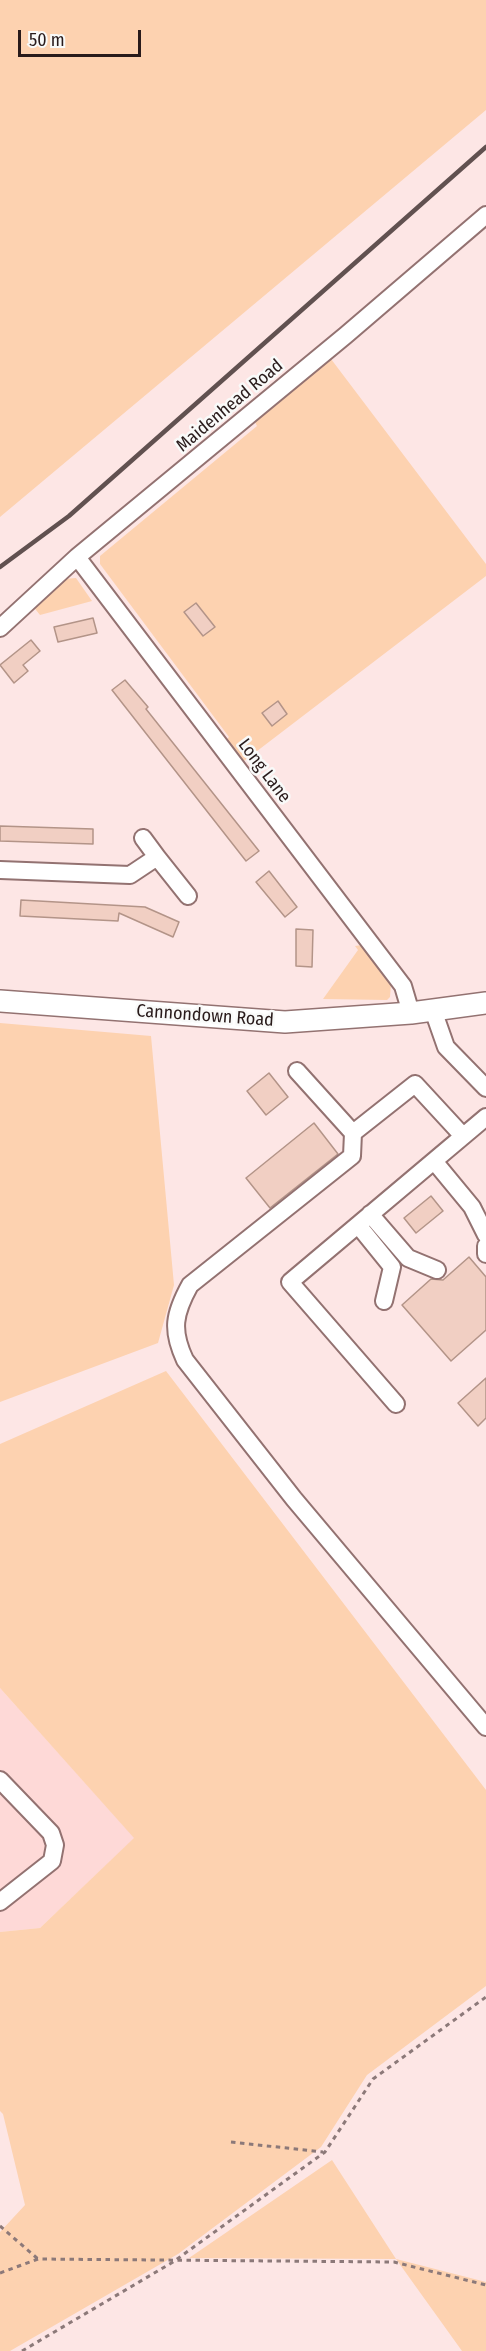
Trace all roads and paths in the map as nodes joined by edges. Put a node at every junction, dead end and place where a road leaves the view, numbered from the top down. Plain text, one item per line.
1 (486, 215) edge
2 (77, 557) junction
3 (0, 628) edge
4 (143, 838) dead end
5 (158, 857) junction
6 (0, 870) edge
7 (188, 896) dead end
8 (0, 1001) edge
9 (486, 1003) edge
10 (433, 1011) junction
11 (411, 1013) junction
12 (297, 1071) dead end
13 (486, 1088) edge
14 (486, 1117) edge
15 (353, 1133) junction
16 (463, 1136) junction
17 (434, 1161) junction
18 (364, 1220) junction
19 (486, 1235) edge
20 (486, 1246) edge
21 (486, 1254) edge
22 (437, 1270) dead end
23 (384, 1301) dead end
24 (396, 1404) dead end
25 (486, 1726) edge
26 (0, 1780) edge
27 (0, 1902) edge
28 (486, 1997) edge
29 (231, 2142) dead end
30 (325, 2152) junction
31 (0, 2226) edge
32 (38, 2259) junction
33 (173, 2262) junction
34 (0, 2273) edge
35 (486, 2285) edge
36 (22, 2351) edge

1 - 2 street, Maidenhead Road
2 - 3 street, Maidenhead Road
2 - 11 street, Long Lane
4 - 5 street
5 - 6 street
5 - 7 street
8 - 11 main road, Cannondown Road
9 - 10 main road, Cannondown Road
10 - 11 main road, Cannondown Road
10 - 13 street
12 - 15 street
14 - 16 street
15 - 16 street
15 - 25 street
16 - 17 street
17 - 18 street
17 - 19 street
18 - 22 street
18 - 23 street
18 - 24 street
20 - 21 street
26 - 27 street
28 - 30 path
29 - 30 path
30 - 33 path
31 - 32 path
32 - 33 path
32 - 34 path
33 - 35 path
33 - 36 path

